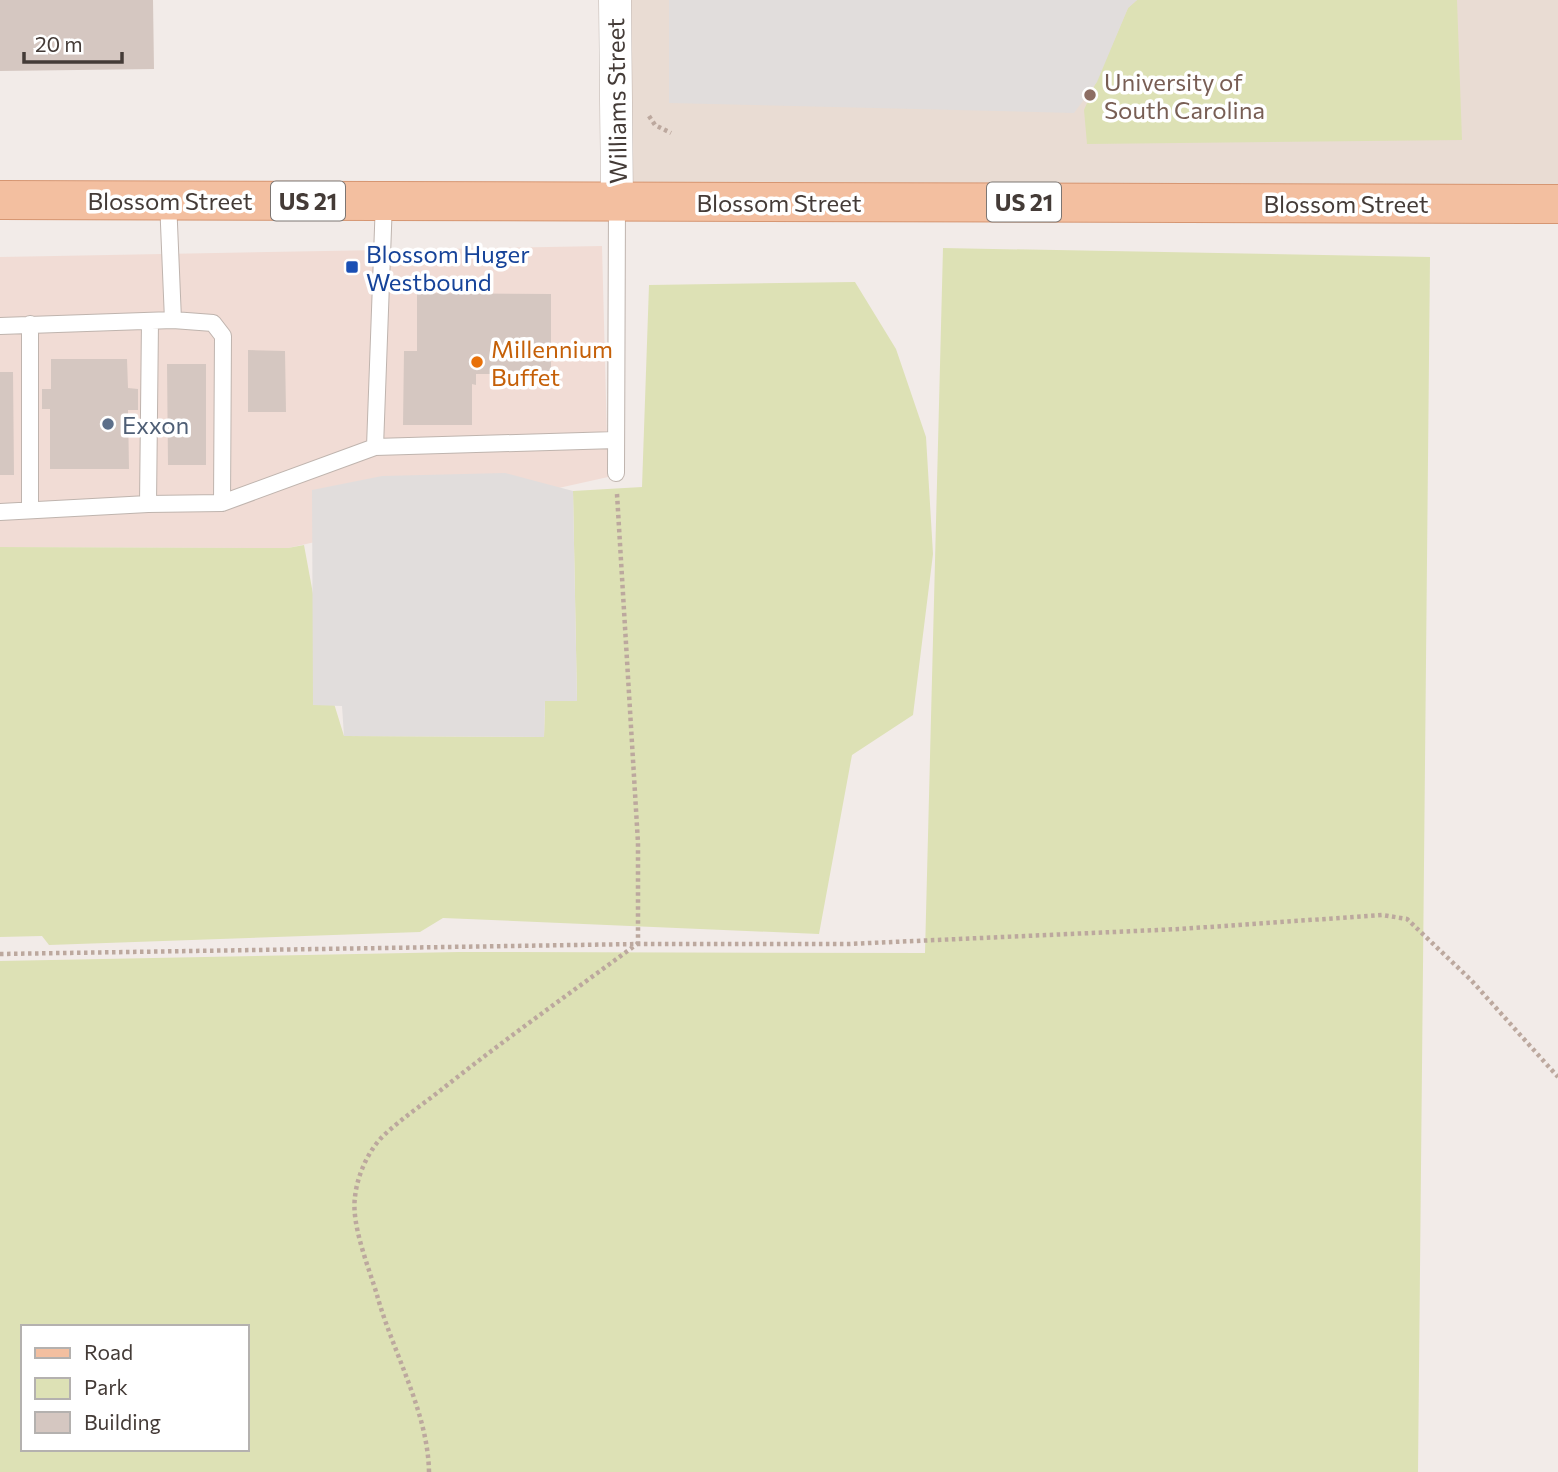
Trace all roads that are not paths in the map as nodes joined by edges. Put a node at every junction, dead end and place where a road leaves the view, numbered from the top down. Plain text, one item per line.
1 (615, 0) edge
2 (0, 200) edge
3 (168, 200) junction
4 (384, 201) junction
5 (617, 201) junction
6 (1558, 204) edge
7 (173, 320) junction
8 (150, 321) junction
9 (30, 324) junction
10 (0, 326) edge
11 (616, 440) junction
12 (375, 447) junction
13 (616, 473) road end
14 (222, 503) junction
15 (148, 504) junction
16 (30, 510) junction
17 (0, 512) edge

1 - 5 street, Williams Street
2 - 3 main road, Blossom Street / US 21
3 - 4 main road, Blossom Street / US 21
3 - 7 lane
4 - 5 main road, Blossom Street / US 21
4 - 12 lane
5 - 6 main road, Blossom Street / US 21
5 - 11 lane
7 - 8 lane
7 - 14 lane
8 - 9 lane
8 - 15 lane
9 - 10 lane
9 - 16 lane
11 - 12 lane
11 - 13 lane
12 - 14 lane
14 - 15 lane
15 - 16 lane
16 - 17 lane

